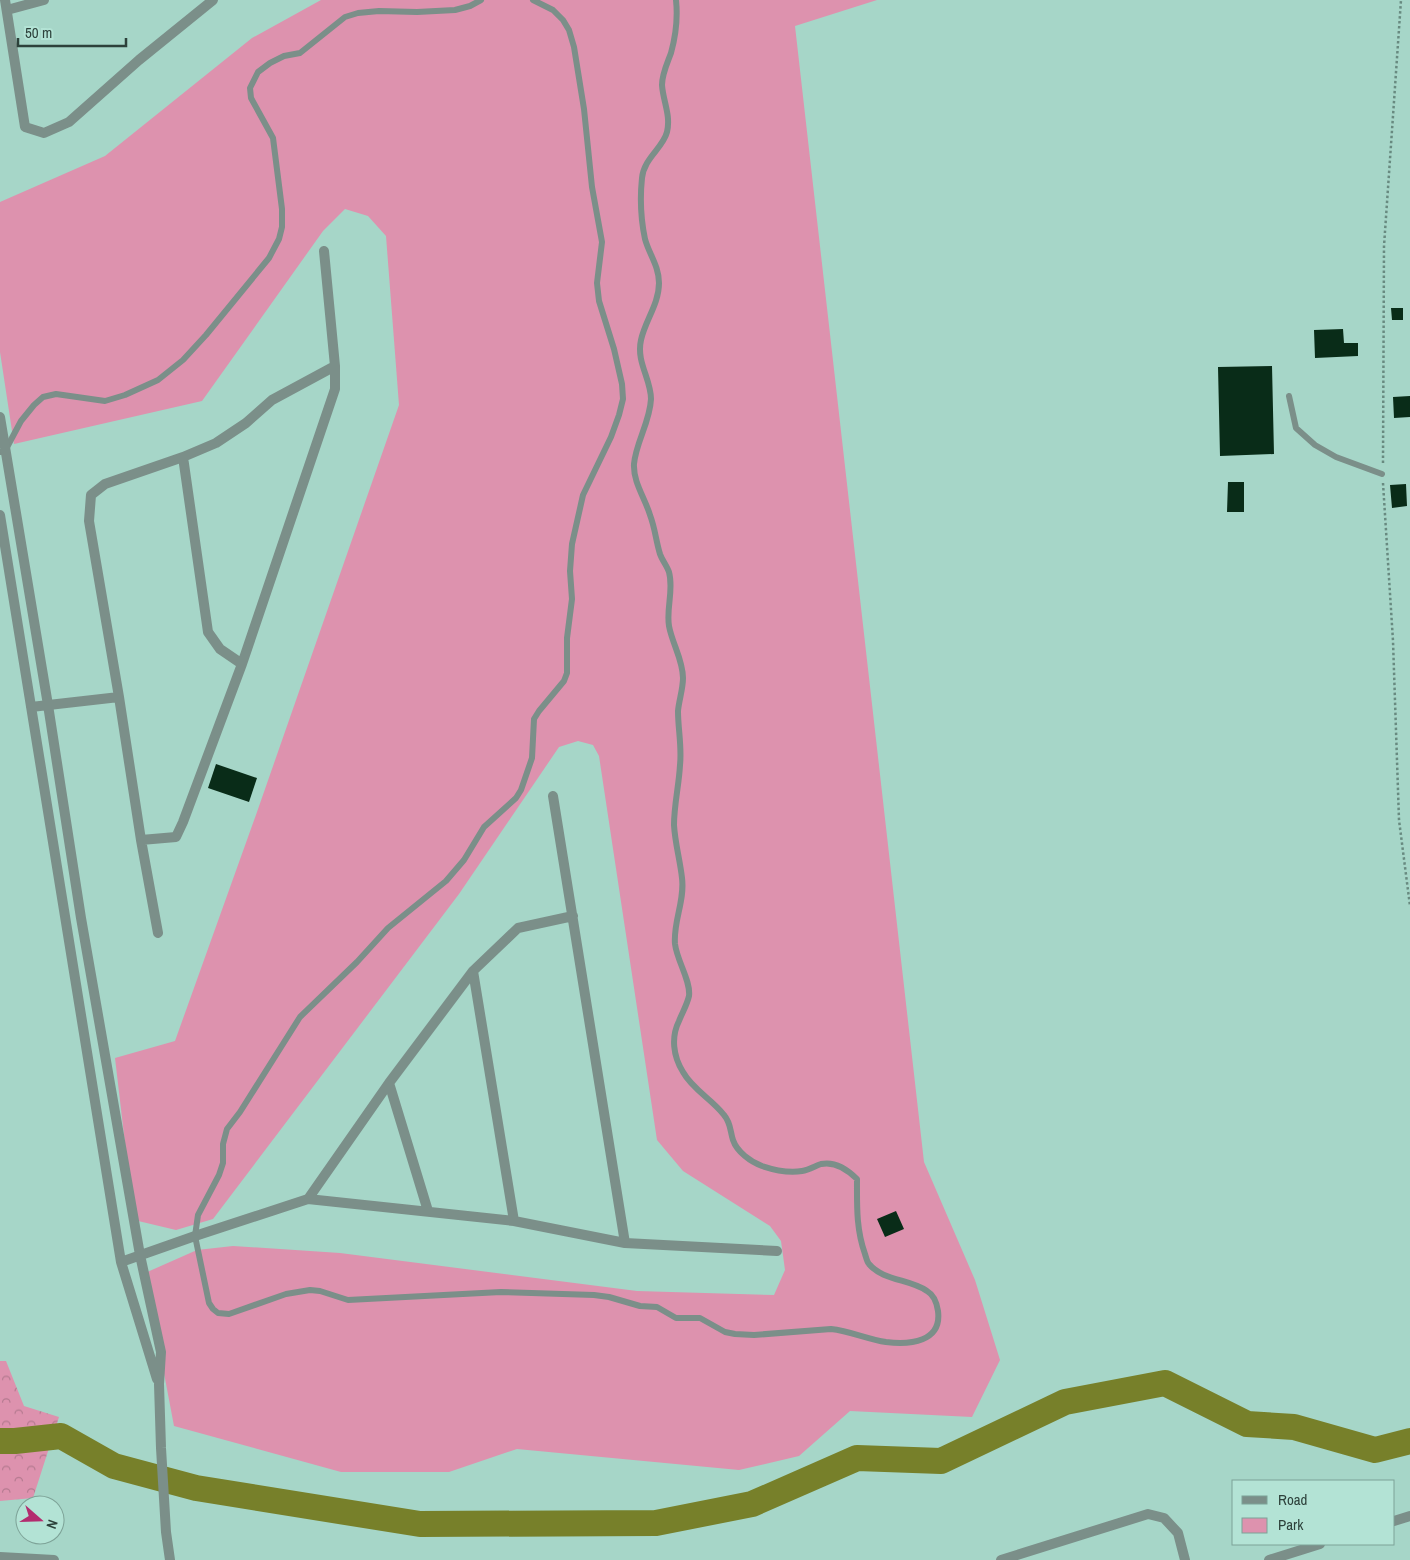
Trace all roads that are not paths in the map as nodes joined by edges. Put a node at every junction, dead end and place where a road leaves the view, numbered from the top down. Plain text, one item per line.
1 (44, 0) edge
2 (213, 0) edge
3 (481, 0) edge
4 (533, 0) edge
5 (676, 0) edge
6 (6, 5) edge
7 (324, 251) dead end
8 (335, 366) junction
9 (1289, 396) dead end
10 (0, 417) edge
11 (3, 451) edge
12 (183, 456) junction
13 (1382, 474) road end
14 (0, 515) edge
15 (242, 664) junction
16 (120, 697) junction
17 (48, 705) junction
18 (31, 707) junction
19 (553, 796) dead end
20 (140, 840) junction
21 (573, 916) junction
22 (158, 933) dead end
23 (473, 971) junction
24 (388, 1083) junction
25 (308, 1199) junction
26 (428, 1211) junction
27 (514, 1221) junction
28 (195, 1236) junction
29 (625, 1243) junction
30 (777, 1251) dead end
31 (140, 1255) junction
32 (122, 1262) junction
33 (159, 1384) junction
34 (1410, 1516) edge
35 (1395, 1521) edge
36 (1317, 1545) edge
37 (0, 1557) edge
38 (54, 1560) edge
39 (170, 1560) edge
40 (1001, 1560) edge
41 (1185, 1560) edge
42 (1268, 1560) edge

1 - 6 street
2 - 6 street
3 - 11 lane
4 - 28 lane
5 - 28 lane
7 - 8 street
8 - 12 street
8 - 15 street
9 - 13 lane
10 - 11 street
11 - 17 street
12 - 15 street
12 - 16 street
14 - 18 street
15 - 20 street
16 - 17 street
16 - 20 street
17 - 18 street
17 - 31 street
18 - 32 street
19 - 21 street
20 - 22 street
21 - 23 street
21 - 29 street
23 - 24 street
23 - 27 street
24 - 25 street
24 - 26 street
25 - 26 street
25 - 28 street
26 - 27 street
27 - 29 street
28 - 31 street
29 - 30 street
31 - 32 street
31 - 33 street
32 - 33 street
33 - 39 street
34 - 35 street
36 - 42 street
37 - 38 street
40 - 41 street

